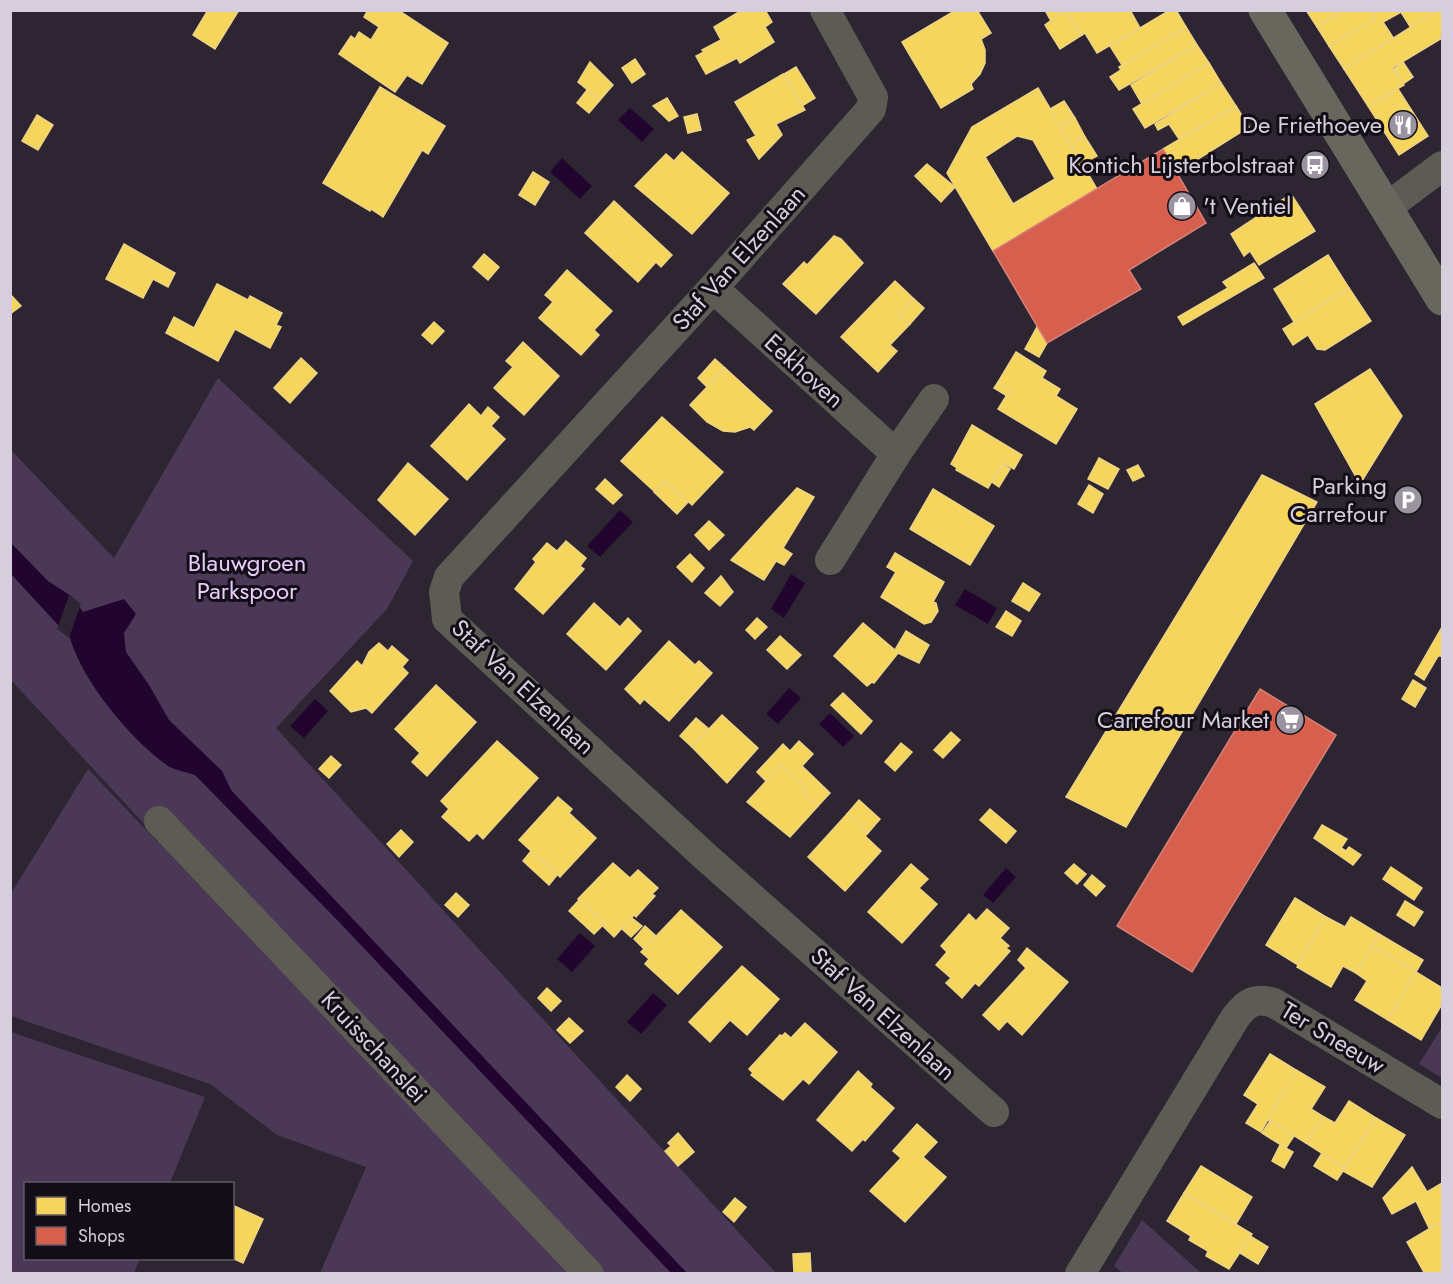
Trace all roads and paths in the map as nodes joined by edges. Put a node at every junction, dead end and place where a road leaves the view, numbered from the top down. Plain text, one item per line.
1 (825, 10) edge
2 (1265, 10) edge
3 (1443, 166) edge
4 (1386, 208) junction
5 (713, 288) junction
6 (1443, 299) edge
7 (934, 399) dead end
8 (896, 454) junction
9 (830, 560) dead end
10 (159, 821) dead end
11 (1443, 1104) edge
12 (994, 1112) dead end
13 (589, 1274) edge
14 (1080, 1274) edge

1 - 5 street, Staf Van Elzenlaan
2 - 4 street
3 - 4 street
4 - 6 street
5 - 8 street, Eekhoven
5 - 12 street, Staf Van Elzenlaan
7 - 8 street
8 - 9 street
10 - 13 street, Kruisschanslei
11 - 14 street, Ter Sneeuw

